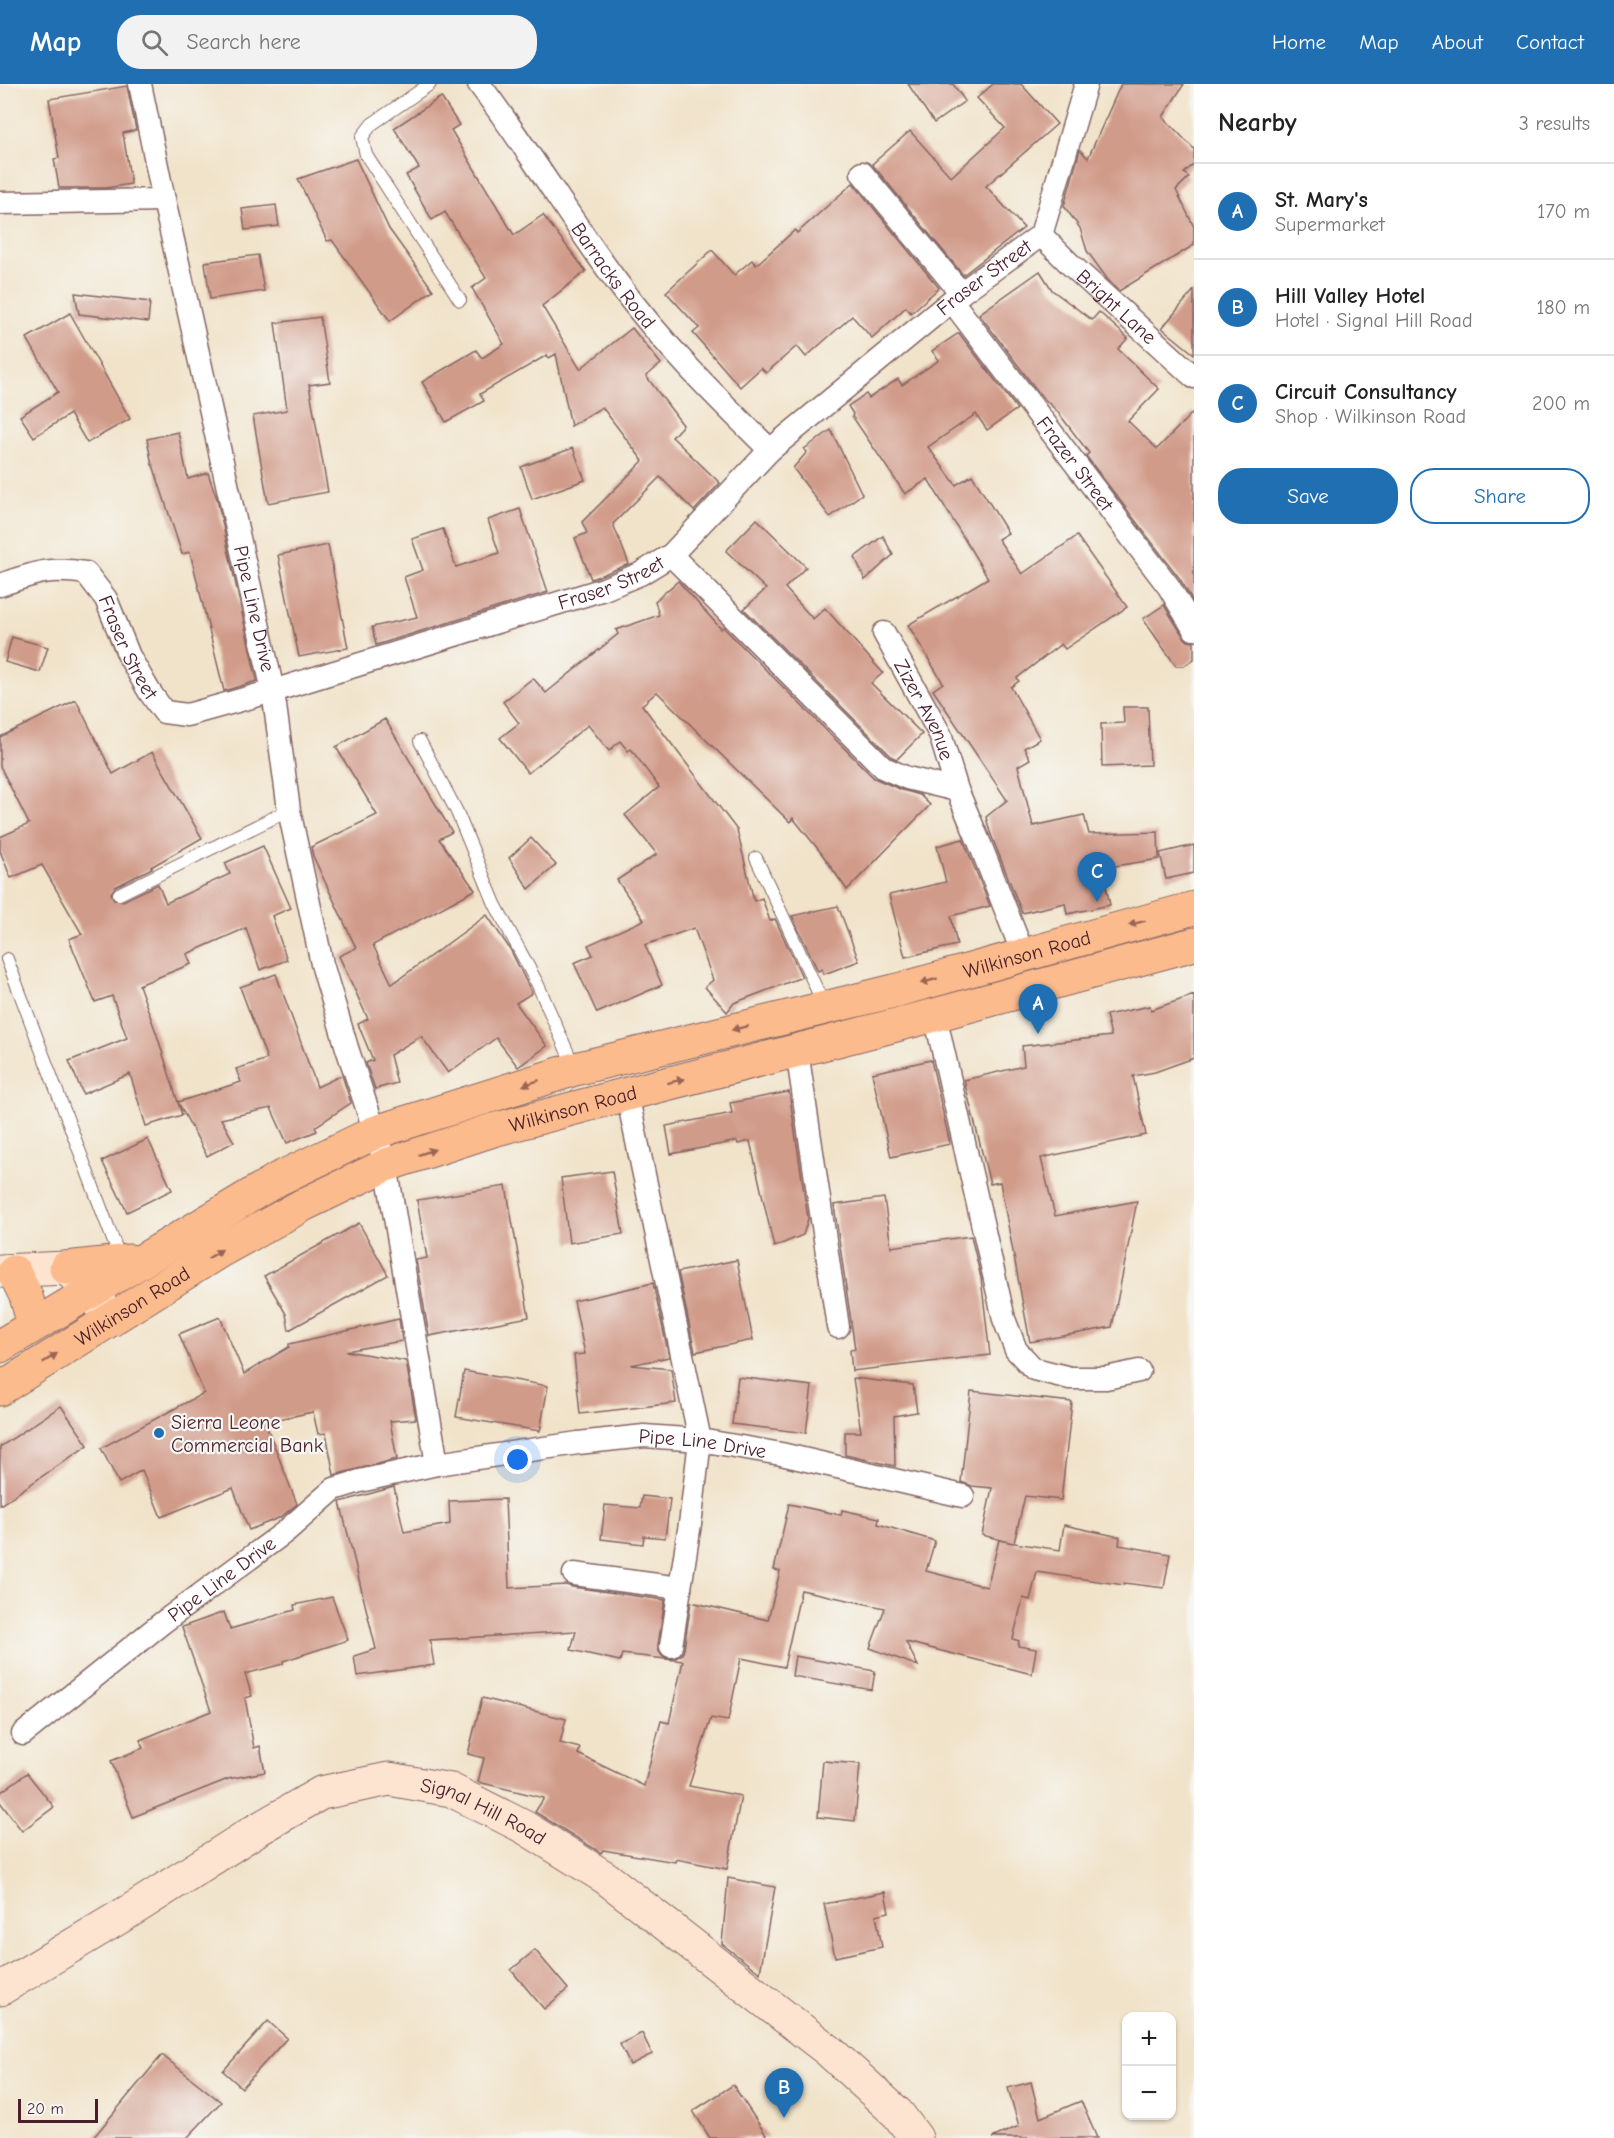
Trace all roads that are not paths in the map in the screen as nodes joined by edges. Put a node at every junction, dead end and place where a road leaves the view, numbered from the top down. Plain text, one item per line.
1 (140, 84) edge
2 (430, 84) edge
3 (479, 84) edge
4 (1086, 84) edge
5 (862, 173) dead end
6 (164, 200) junction
7 (0, 203) edge
8 (1041, 235) junction
9 (956, 297) junction
10 (460, 300) dead end
11 (1194, 377) edge
12 (770, 450) junction
13 (671, 555) junction
14 (0, 585) edge
15 (1194, 629) edge
16 (884, 633) dead end
17 (273, 691) junction
18 (420, 741) dead end
19 (957, 790) junction
20 (289, 810) junction
21 (756, 858) dead end
22 (118, 894) dead end
23 (1194, 908) edge
24 (1194, 944) edge
25 (1023, 954) junction
26 (7, 959) dead end
27 (825, 1008) junction
28 (935, 1015) junction
29 (797, 1051) junction
30 (575, 1069) junction
31 (627, 1094) junction
32 (376, 1132) junction
33 (386, 1165) junction
34 (131, 1261) junction
35 (66, 1268) junction
36 (7, 1272) edge
37 (79, 1297) junction
38 (34, 1324) junction
39 (100, 1327) junction
40 (838, 1327) dead end
41 (0, 1346) edge
42 (1139, 1371) dead end
43 (0, 1389) edge
44 (700, 1440) junction
45 (437, 1464) junction
46 (963, 1496) dead end
47 (574, 1574) dead end
48 (680, 1588) junction
49 (671, 1646) dead end
50 (23, 1734) dead end
51 (0, 1989) edge
52 (916, 2138) edge

1 - 6 street, Pipe Line Drive
2 - 10 lane
3 - 12 street, Barracks Road
4 - 8 street, Fraser Street
5 - 9 street, Frazer Street
6 - 7 street
6 - 17 street, Pipe Line Drive
8 - 9 street, Fraser Street
8 - 11 street, Bright Lane
9 - 12 street, Fraser Street
9 - 15 street, Frazer Street
12 - 13 street, Fraser Street
13 - 17 street, Fraser Street
13 - 19 street
14 - 17 street, Fraser Street
16 - 19 street, Zizer Avenue
17 - 20 street, Pipe Line Drive
18 - 30 lane
19 - 25 street, Zizer Avenue
20 - 22 lane
20 - 32 street, Pipe Line Drive
21 - 27 lane
23 -> 25 main road, Wilkinson Road
24 - 28 main road, Wilkinson Road
25 -> 27 main road, Wilkinson Road
26 - 34 lane
27 -> 30 main road, Wilkinson Road
28 - 29 main road, Wilkinson Road
28 - 42 street
31 -> 29 main road, Wilkinson Road
29 - 40 street
30 -> 32 main road, Wilkinson Road
33 -> 31 main road, Wilkinson Road
31 - 44 street
32 - 33 street, Pipe Line Drive
32 - 34 main road, Wilkinson Road
39 -> 33 main road, Wilkinson Road
33 - 45 street
34 - 35 main road
34 - 37 main road, Wilkinson Road
35 - 36 main road
35 - 37 main road
36 - 37 main road
36 - 38 main road
37 - 38 main road, Wilkinson Road
37 - 39 main road
38 - 41 main road, Wilkinson Road
43 -> 39 main road, Wilkinson Road
44 - 45 street, Pipe Line Drive
44 - 46 street, Pipe Line Drive
44 - 48 street
45 - 50 street, Pipe Line Drive
47 - 48 street
48 - 49 street
51 - 52 main road, Signal Hill Road

